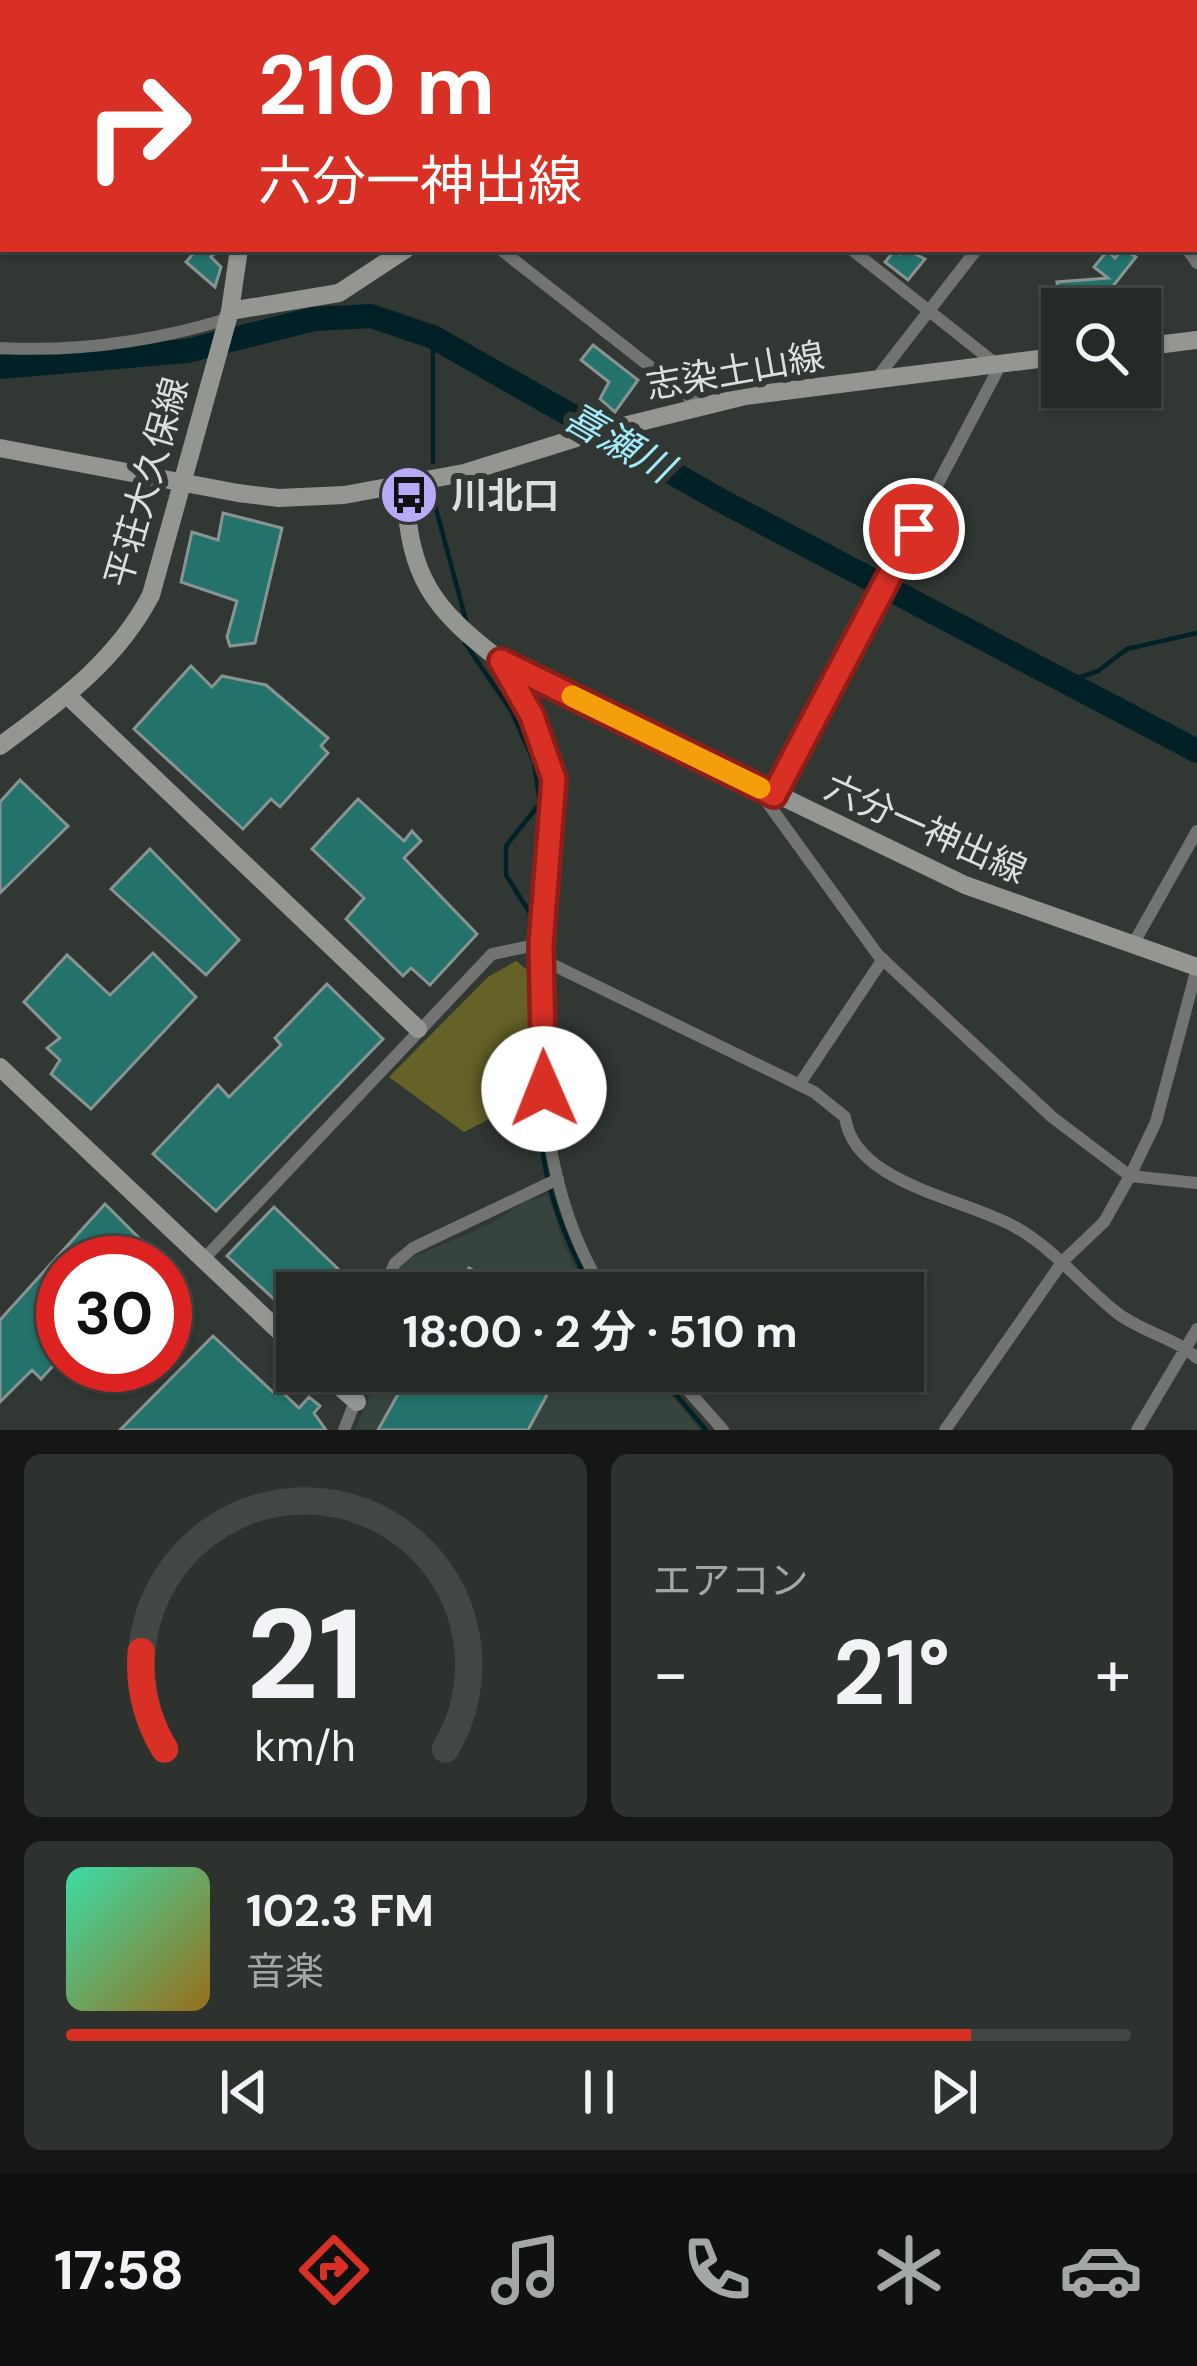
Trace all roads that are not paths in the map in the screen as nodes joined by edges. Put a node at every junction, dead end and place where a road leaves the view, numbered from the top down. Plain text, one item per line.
1 (239, 252) edge
2 (401, 252) edge
3 (504, 252) edge
4 (855, 252) edge
5 (975, 252) edge
6 (930, 310) junction
7 (228, 317) junction
8 (1197, 340) edge
9 (1161, 344) edge
10 (0, 348) edge
11 (1041, 358) edge
12 (999, 363) junction
13 (876, 380) junction
14 (699, 405) junction
15 (0, 448) edge
16 (182, 482) junction
17 (404, 487) junction
18 (501, 661) junction
19 (68, 695) junction
20 (0, 746) edge
21 (765, 791) junction
22 (1197, 831) edge
23 (541, 944) junction
24 (1132, 946) junction
25 (883, 959) junction
26 (543, 961) junction
27 (1197, 968) edge
28 (418, 1029) junction
29 (0, 1067) edge
30 (799, 1085) junction
31 (1130, 1176) junction
32 (558, 1179) junction
33 (1197, 1183) edge
34 (202, 1261) junction
35 (1063, 1261) junction
36 (391, 1272) edge
37 (594, 1272) edge
38 (276, 1329) edge
39 (1197, 1329) edge
40 (1185, 1347) junction
41 (1197, 1358) edge
42 (346, 1392) edge
43 (360, 1392) edge
44 (690, 1392) edge
45 (357, 1402) junction
46 (950, 1428) edge
47 (344, 1430) edge
48 (723, 1430) edge
49 (1137, 1430) edge

1 - 7 main road, 平荘大久保線
2 - 7 main road
3 - 14 street
4 - 6 street
5 - 6 street
6 - 12 street
6 - 13 street
7 - 10 street
7 - 16 main road, 平荘大久保線
8 - 9 main road
11 - 12 main road, 志染土山線
12 - 13 main road, 志染土山線
12 - 21 street
13 - 14 main road, 志染土山線
14 - 17 main road, 志染土山線
15 - 16 main road, 志染土山線
16 - 17 main road, 志染土山線
16 - 19 main road, 平荘大久保線
17 - 18 main road, 六分一神出線
18 - 21 main road, 六分一神出線
18 - 23 street
19 - 20 main road, 平荘大久保線
19 - 28 main road
21 - 24 main road, 六分一神出線
21 - 25 street
22 - 24 street
23 - 26 street
23 - 28 street
24 - 27 main road, 六分一神出線
25 - 30 street
25 - 31 street
26 - 30 street
26 - 32 street
27 - 31 street
28 - 34 street
29 - 34 main road
30 - 35 street
31 - 33 street
31 - 35 street
32 - 36 street
32 - 37 street
34 - 38 main road
35 - 40 street
35 - 46 street
39 - 40 street
40 - 41 street
40 - 49 street
42 - 45 main road
43 - 45 street
44 - 48 street
45 - 47 street

